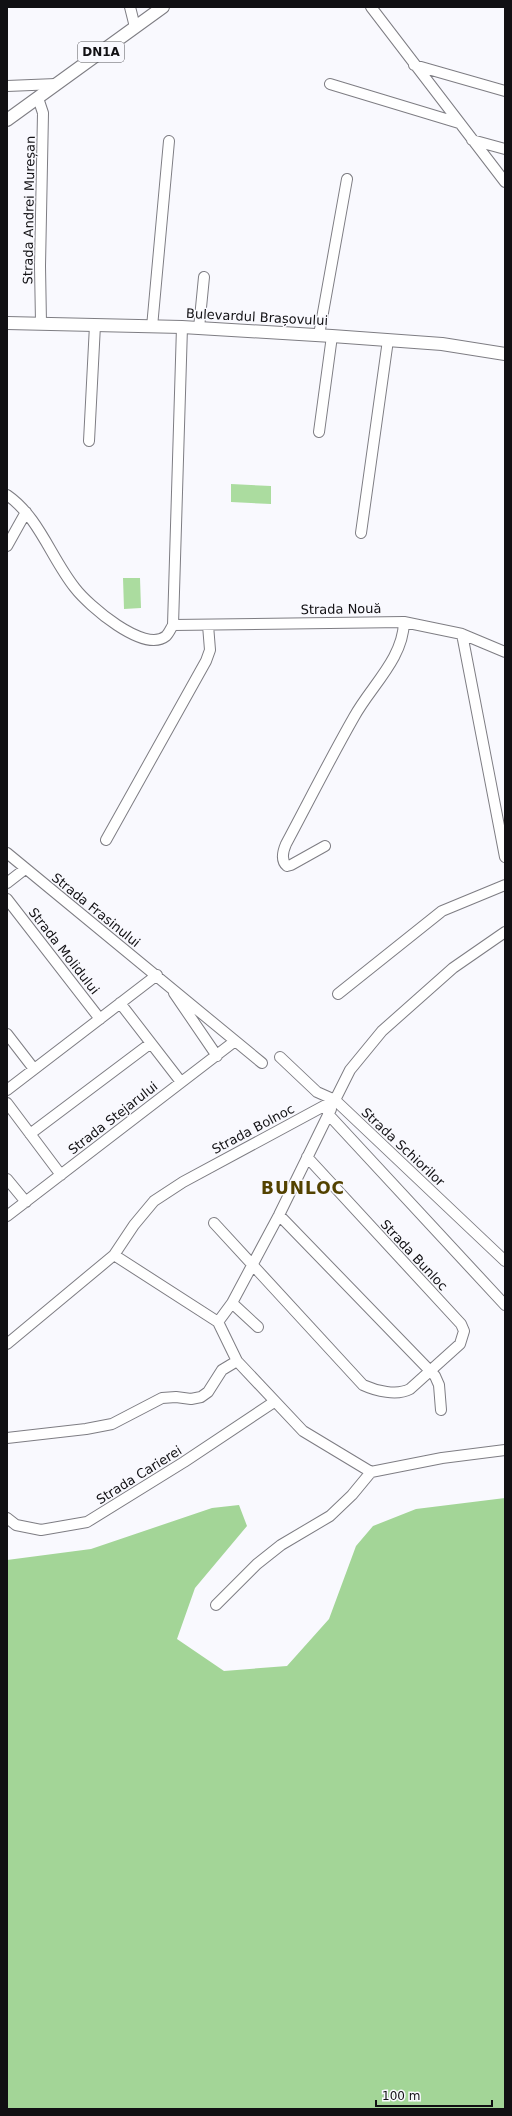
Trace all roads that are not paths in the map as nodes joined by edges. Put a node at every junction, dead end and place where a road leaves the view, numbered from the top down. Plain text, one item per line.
1 (130, 7) edge
2 (163, 7) edge
3 (371, 7) edge
4 (135, 27) junction
5 (414, 65) junction
6 (56, 84) junction
7 (330, 84) dead end
8 (7, 86) edge
9 (505, 91) edge
10 (38, 98) junction
11 (7, 120) edge
12 (459, 123) junction
13 (472, 140) junction
14 (169, 141) dead end
15 (505, 149) edge
16 (347, 179) dead end
17 (505, 182) edge
18 (204, 276) dead end
19 (7, 323) edge
20 (41, 324) junction
21 (95, 325) junction
22 (152, 327) junction
23 (182, 327) junction
24 (199, 328) junction
25 (319, 335) junction
26 (332, 336) junction
27 (388, 340) junction
28 (505, 354) edge
29 (319, 432) dead end
30 (89, 441) dead end
31 (7, 495) edge
32 (26, 512) junction
33 (361, 532) dead end
34 (7, 546) edge
35 (404, 622) junction
36 (208, 624) junction
37 (173, 625) junction
38 (462, 634) junction
39 (505, 652) edge
40 (106, 840) dead end
41 (325, 846) dead end
42 (7, 854) edge
43 (505, 857) edge
44 (25, 869) junction
45 (7, 883) edge
46 (505, 885) edge
47 (7, 899) edge
48 (505, 932) edge
49 (157, 975) junction
50 (169, 985) junction
51 (338, 994) dead end
52 (120, 1004) junction
53 (100, 1019) junction
54 (7, 1034) edge
55 (235, 1041) junction
56 (151, 1043) junction
57 (217, 1056) junction
58 (280, 1057) dead end
59 (262, 1063) dead end
60 (34, 1069) junction
61 (181, 1082) junction
62 (7, 1090) edge
63 (335, 1100) junction
64 (7, 1103) edge
65 (328, 1114) junction
66 (30, 1134) junction
67 (307, 1157) junction
68 (61, 1175) junction
69 (7, 1179) edge
70 (26, 1202) junction
71 (279, 1215) junction
72 (7, 1216) edge
73 (214, 1223) dead end
74 (114, 1255) junction
75 (505, 1261) edge
76 (253, 1264) junction
77 (232, 1304) junction
78 (505, 1305) edge
79 (218, 1322) junction
80 (258, 1327) dead end
81 (7, 1344) edge
82 (237, 1361) junction
83 (430, 1371) junction
84 (274, 1402) junction
85 (441, 1410) dead end
86 (7, 1438) edge
87 (505, 1450) edge
88 (371, 1472) junction
89 (7, 1518) edge
90 (216, 1605) dead end

1 - 4 street
2 - 4 main road, DN1A
3 - 5 street
4 - 6 main road, DN1A
5 - 9 street
5 - 12 street
6 - 8 street
6 - 10 main road, DN1A
7 - 12 street
10 - 11 main road, DN1A
10 - 20 street, Strada Andrei Mureșan
12 - 13 street
13 - 15 street
13 - 17 street
14 - 22 street
16 - 25 street
18 - 24 street
19 - 20 main road, Bulevardul Brașovului
20 - 21 main road, Bulevardul Brașovului
21 - 22 main road, Bulevardul Brașovului
21 - 30 street
22 - 23 main road, Bulevardul Brașovului
23 - 24 main road, Bulevardul Brașovului
23 - 37 street
24 - 25 main road, Bulevardul Brașovului
25 - 26 main road, Bulevardul Brașovului
26 - 27 main road, Bulevardul Brașovului
26 - 29 street
27 - 28 main road, Bulevardul Brașovului
27 - 33 street
31 - 32 street
32 - 34 street
32 - 37 street
35 - 36 street, Strada Nouă
35 - 38 street, Strada Nouă
35 - 41 street
36 - 37 street, Strada Nouă
36 - 40 street
38 - 39 street, Strada Nouă
38 - 43 street
42 - 44 street, Strada Frasinului
44 - 45 street
44 - 49 street, Strada Frasinului
46 - 51 street
47 - 53 street, Strada Molidului
48 - 63 street
49 - 50 street, Strada Frasinului
49 - 52 street
50 - 55 street, Strada Frasinului
50 - 57 street, Strada Frasinului
52 - 53 street
52 - 56 street
53 - 60 street
54 - 60 street
55 - 57 street, Strada Stejarului
55 - 59 street, Strada Frasinului
56 - 61 street
56 - 66 street
57 - 61 street, Strada Stejarului
58 - 63 street, Strada Schiorilor
60 - 62 street
61 - 68 street, Strada Stejarului
63 - 65 street
63 - 74 street, Strada Bolnoc
63 - 75 street, Strada Schiorilor
64 - 66 street
65 - 67 street
65 - 78 street
66 - 68 street
67 - 71 street
67 - 83 street, Strada Bunloc
68 - 70 street, Strada Stejarului
69 - 70 street
70 - 72 street, Strada Stejarului
71 - 76 street
71 - 83 street
73 - 76 street, Strada Bunloc
74 - 79 street
74 - 81 street, Strada Bolnoc
76 - 77 street
76 - 83 street, Strada Bunloc
77 - 79 street
77 - 80 street
79 - 82 street
82 - 84 street
82 - 86 street
83 - 85 street
84 - 88 street
84 - 89 street, Strada Carierei
87 - 88 street
88 - 90 street

